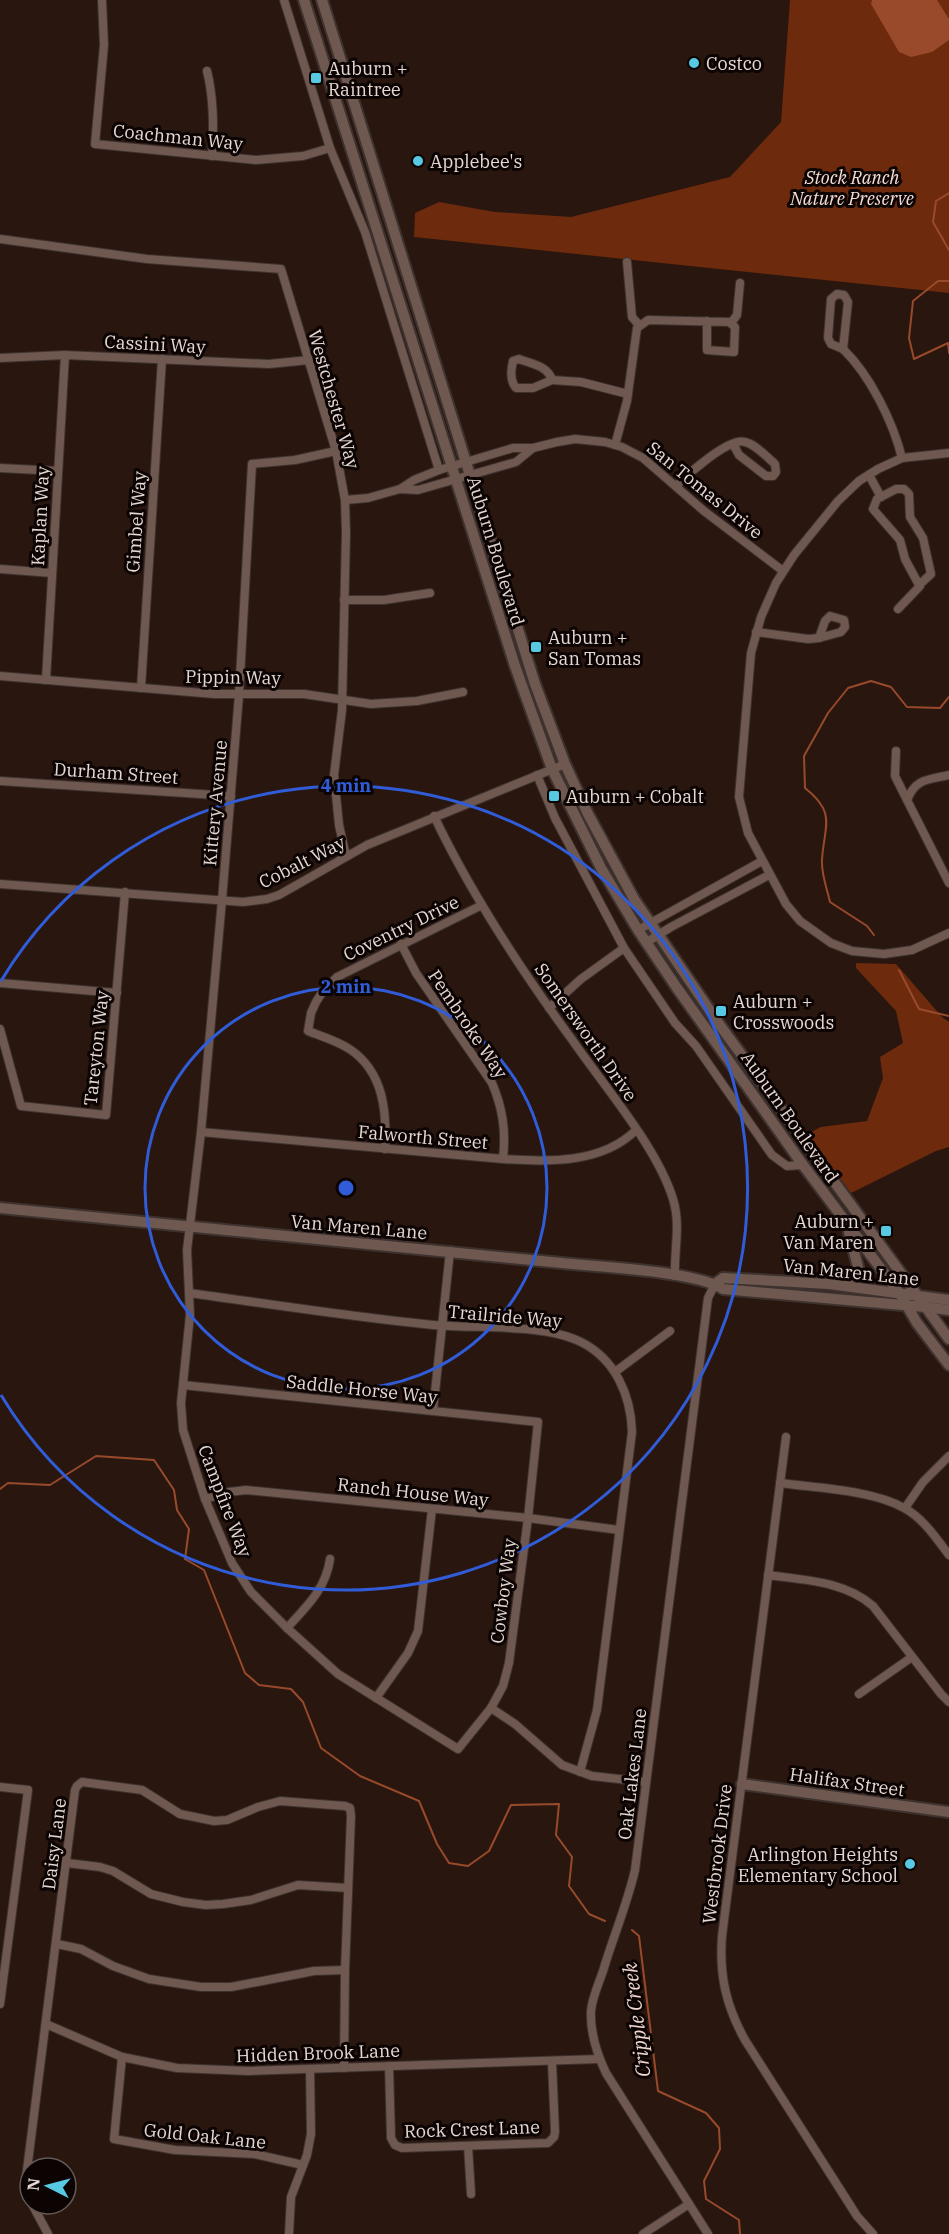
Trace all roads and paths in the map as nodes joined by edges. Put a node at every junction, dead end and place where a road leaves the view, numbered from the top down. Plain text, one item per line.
1 (102, 0) edge
2 (284, 0) edge
3 (304, 0) edge
4 (317, 0) edge
5 (322, 0) edge
6 (327, 15) junction
7 (207, 71) dead end
8 (330, 148) junction
9 (212, 156) junction
10 (0, 239) edge
11 (627, 262) dead end
12 (740, 283) dead end
13 (707, 321) junction
14 (731, 323) junction
15 (639, 325) junction
16 (843, 349) junction
17 (65, 354) junction
18 (0, 358) edge
19 (162, 359) junction
20 (309, 360) junction
21 (552, 381) junction
22 (628, 393) junction
23 (733, 444) junction
24 (615, 445) junction
25 (533, 448) junction
26 (336, 450) junction
27 (949, 453) edge
28 (902, 458) junction
29 (465, 461) junction
30 (452, 466) junction
31 (0, 468) edge
32 (439, 470) junction
33 (58, 471) junction
34 (869, 474) junction
35 (470, 475) junction
36 (456, 479) junction
37 (676, 486) junction
38 (400, 489) junction
39 (881, 497) junction
40 (345, 500) junction
41 (0, 569) edge
42 (783, 571) junction
43 (52, 573) junction
44 (919, 585) junction
45 (430, 593) dead end
46 (344, 600) junction
47 (898, 609) dead end
48 (756, 632) junction
49 (819, 638) dead end
50 (0, 676) edge
51 (46, 680) junction
52 (141, 688) junction
53 (463, 692) dead end
54 (239, 695) junction
55 (342, 700) junction
56 (896, 751) dead end
57 (566, 764) junction
58 (552, 769) junction
59 (537, 775) junction
60 (949, 775) edge
61 (0, 780) edge
62 (231, 796) junction
63 (907, 800) junction
64 (434, 816) junction
65 (346, 856) junction
66 (762, 861) junction
67 (769, 874) junction
68 (949, 883) edge
69 (0, 884) edge
70 (125, 892) junction
71 (222, 900) junction
72 (482, 905) junction
73 (650, 923) junction
74 (639, 930) junction
75 (949, 933) edge
76 (658, 935) junction
77 (647, 942) junction
78 (401, 944) junction
79 (624, 948) junction
80 (0, 983) edge
81 (117, 993) junction
82 (549, 1008) junction
83 (0, 1029) edge
84 (636, 1130) junction
85 (201, 1132) junction
86 (385, 1149) junction
87 (503, 1159) junction
88 (803, 1165) junction
89 (0, 1208) edge
90 (844, 1221) junction
91 (189, 1228) junction
92 (450, 1251) junction
93 (675, 1276) junction
94 (806, 1282) junction
95 (715, 1284) junction
96 (829, 1284) junction
97 (189, 1293) junction
98 (766, 1293) junction
99 (900, 1294) junction
100 (919, 1296) junction
101 (949, 1300) edge
102 (907, 1306) junction
103 (925, 1307) junction
104 (949, 1310) edge
105 (441, 1326) junction
106 (670, 1331) dead end
107 (949, 1339) edge
108 (949, 1365) edge
109 (615, 1372) junction
110 (183, 1385) junction
111 (433, 1411) junction
112 (538, 1422) joint
113 (786, 1437) dead end
114 (949, 1456) edge
115 (780, 1484) junction
116 (205, 1499) junction
117 (904, 1508) junction
118 (432, 1509) junction
119 (528, 1518) junction
120 (619, 1530) junction
121 (949, 1555) edge
122 (330, 1559) dead end
123 (768, 1575) junction
124 (287, 1628) junction
125 (912, 1657) junction
126 (859, 1694) dead end
127 (376, 1698) junction
128 (949, 1702) edge
129 (491, 1708) junction
130 (458, 1749) joint
131 (580, 1772) junction
132 (646, 1782) junction
133 (741, 1784) junction
134 (0, 1786) edge
135 (949, 1812) edge
136 (67, 1863) junction
137 (348, 1888) junction
138 (57, 1944) junction
139 (345, 1970) junction
140 (0, 2004) edge
141 (46, 2024) junction
142 (122, 2057) junction
143 (599, 2059) junction
144 (552, 2062) junction
145 (389, 2066) junction
146 (344, 2068) junction
147 (310, 2070) junction
148 (468, 2146) junction
149 (29, 2156) edge
150 (303, 2165) junction
151 (471, 2194) dead end
152 (689, 2204) junction
153 (38, 2216) edge
154 (48, 2234) edge
155 (289, 2234) edge
156 (643, 2234) edge
157 (708, 2234) edge
158 (873, 2234) edge

1 - 9 street, Coachman Way
2 - 8 street
3 - 30 main road, Auburn Boulevard
4 - 6 main road
5 - 6 main road, Auburn Boulevard
6 - 29 main road, Auburn Boulevard
7 - 9 street
8 - 9 street, Coachman Way
8 - 32 street
10 - 20 street, Westchester Way
11 - 15 street
12 - 14 street
13 - 14 street
13 - 14 street
13 - 15 street
15 - 22 street
16 - 16 street
16 - 28 street
17 - 18 street, Cassini Way
17 - 19 street, Cassini Way
17 - 33 street, Kaplan Way
19 - 20 street, Cassini Way
19 - 52 street, Gimbel Way
20 - 26 street, Westchester Way
21 - 21 street
21 - 22 street
22 - 24 street
23 - 23 street
23 - 37 street
24 - 25 street, San Tomas Drive
24 - 37 street, San Tomas Drive
25 - 29 street, San Tomas Drive
25 - 35 street, San Tomas Drive
26 - 40 street, Westchester Way
26 - 54 street, Kittery Avenue
27 - 28 street
28 - 34 street
29 - 30 street, San Tomas Drive
29 - 35 main road, Auburn Boulevard
30 - 32 street, San Tomas Drive
30 - 36 main road, Auburn Boulevard
31 - 33 street
32 - 38 street, San Tomas Drive
33 - 43 street, Kaplan Way
34 - 39 street
34 - 42 street
35 - 36 street, San Tomas Drive
35 - 57 main road, Auburn Boulevard
36 - 38 street, San Tomas Drive
36 - 58 main road, Auburn Boulevard
37 - 42 street, San Tomas Drive
38 - 40 street, San Tomas Drive
39 - 44 street
39 - 44 street
40 - 46 street, Westchester Way
41 - 43 street
42 - 48 street
43 - 51 street, Kaplan Way
44 - 47 street
45 - 46 street
46 - 55 street, Westchester Way
48 - 49 street
48 - 66 street
50 - 51 street, Pippin Way
51 - 52 street, Pippin Way
52 - 54 street, Pippin Way
53 - 55 street, Pippin Way
54 - 55 street, Pippin Way
54 - 62 street, Kittery Avenue
55 - 65 street, Westchester Way
56 - 63 street
57 - 58 street, Cobalt Way
57 - 73 main road, Auburn Boulevard
58 - 59 street, Cobalt Way
58 - 74 main road, Auburn Boulevard
59 - 64 street, Cobalt Way
59 - 79 street
60 - 63 street
61 - 62 street, Durham Street
62 - 71 street, Kittery Avenue
63 - 68 street
64 - 65 street, Cobalt Way
64 - 72 street, Somersworth Drive
65 - 71 street, Cobalt Way
66 - 67 street
66 - 73 street
67 - 75 street
67 - 76 street
69 - 70 street, Cobalt Way
70 - 71 street, Cobalt Way
70 - 81 street, Tareyton Way
71 - 85 street, Kittery Avenue
72 - 78 street, Coventry Drive
72 - 82 street, Somersworth Drive
73 - 74 street
73 - 76 main road, Auburn Boulevard
74 - 77 main road, Auburn Boulevard
76 - 77 street
76 - 100 main road, Auburn Boulevard
77 - 88 main road, Auburn Boulevard
78 - 86 street, Coventry Drive
78 - 87 street, Pembroke Way
79 - 82 street
79 - 88 street
80 - 81 street
81 - 83 street, Tareyton Way
82 - 84 street, Somersworth Drive
84 - 87 street, Falworth Street
84 - 93 street, Somersworth Drive
85 - 86 street, Falworth Street
85 - 91 street, Kittery Avenue
86 - 87 street, Falworth Street
88 - 90 main road, Auburn Boulevard
89 - 91 main road, Van Maren Lane
90 - 96 main road
90 - 99 main road, Auburn Boulevard
91 - 92 main road, Van Maren Lane
91 - 97 street, Campfire Way
92 - 93 main road, Van Maren Lane
92 - 105 street
93 - 95 main road, Van Maren Lane
94 - 95 main road, Van Maren Lane
94 - 96 main road, Van Maren Lane
94 - 98 main road
95 - 98 main road, Van Maren Lane
95 - 132 street, Oak Lakes Lane
96 - 99 main road, Van Maren Lane
97 - 105 street, Trailride Way
97 - 110 street, Campfire Way
98 - 102 main road, Van Maren Lane
99 - 100 main road, Van Maren Lane
99 - 102 main road, Auburn Boulevard
100 - 101 main road, Van Maren Lane
100 - 103 main road, Auburn Boulevard
102 - 103 main road, Van Maren Lane
102 - 108 main road, Auburn Boulevard
103 - 104 main road, Van Maren Lane
103 - 107 main road, Auburn Boulevard
105 - 109 street, Trailride Way
105 - 111 street
106 - 109 street
109 - 120 street, Trailride Way
110 - 111 street, Saddle Horse Way
110 - 116 street, Campfire Way
111 - 112 street, Saddle Horse Way
112 - 119 street, Cowboy Way
113 - 115 street, Westbrook Drive
114 - 117 street
115 - 117 street
115 - 123 street, Westbrook Drive
116 - 118 street, Ranch House Way
116 - 124 street, Campfire Way
117 - 121 street
118 - 119 street, Ranch House Way
118 - 127 street
119 - 120 street, Ranch House Way
119 - 129 street, Cowboy Way
120 - 131 street, Trailride Way
122 - 124 street
123 - 125 street
123 - 133 street, Westbrook Drive
124 - 127 street, Campfire Way
125 - 126 street
125 - 128 street
127 - 130 street, Campfire Way
129 - 130 street, Cowboy Way
129 - 131 street
131 - 132 street
132 - 143 street, Oak Lakes Lane
133 - 135 main road, Halifax Street
133 - 158 street, Westbrook Drive
134 - 140 street
136 - 137 street
136 - 137 street, Daisy Lane
136 - 138 street, Daisy Lane
137 - 139 street, Daisy Lane
138 - 139 street
138 - 141 street, Daisy Lane
139 - 146 street, Daisy Lane
141 - 142 street, Hidden Brook Lane
141 - 149 street, Daisy Lane
142 - 147 street, Hidden Brook Lane
142 - 150 street, Gold Oak Lane
143 - 144 street, Hidden Brook Lane
143 - 152 street, Oak Lakes Lane
144 - 145 street, Hidden Brook Lane
144 - 148 street, Rock Crest Lane
145 - 146 street, Hidden Brook Lane
145 - 148 street, Rock Crest Lane
146 - 147 street, Hidden Brook Lane
147 - 150 street
148 - 151 street
150 - 155 street
152 - 156 street
152 - 157 street, Oak Lakes Lane
153 - 154 street

